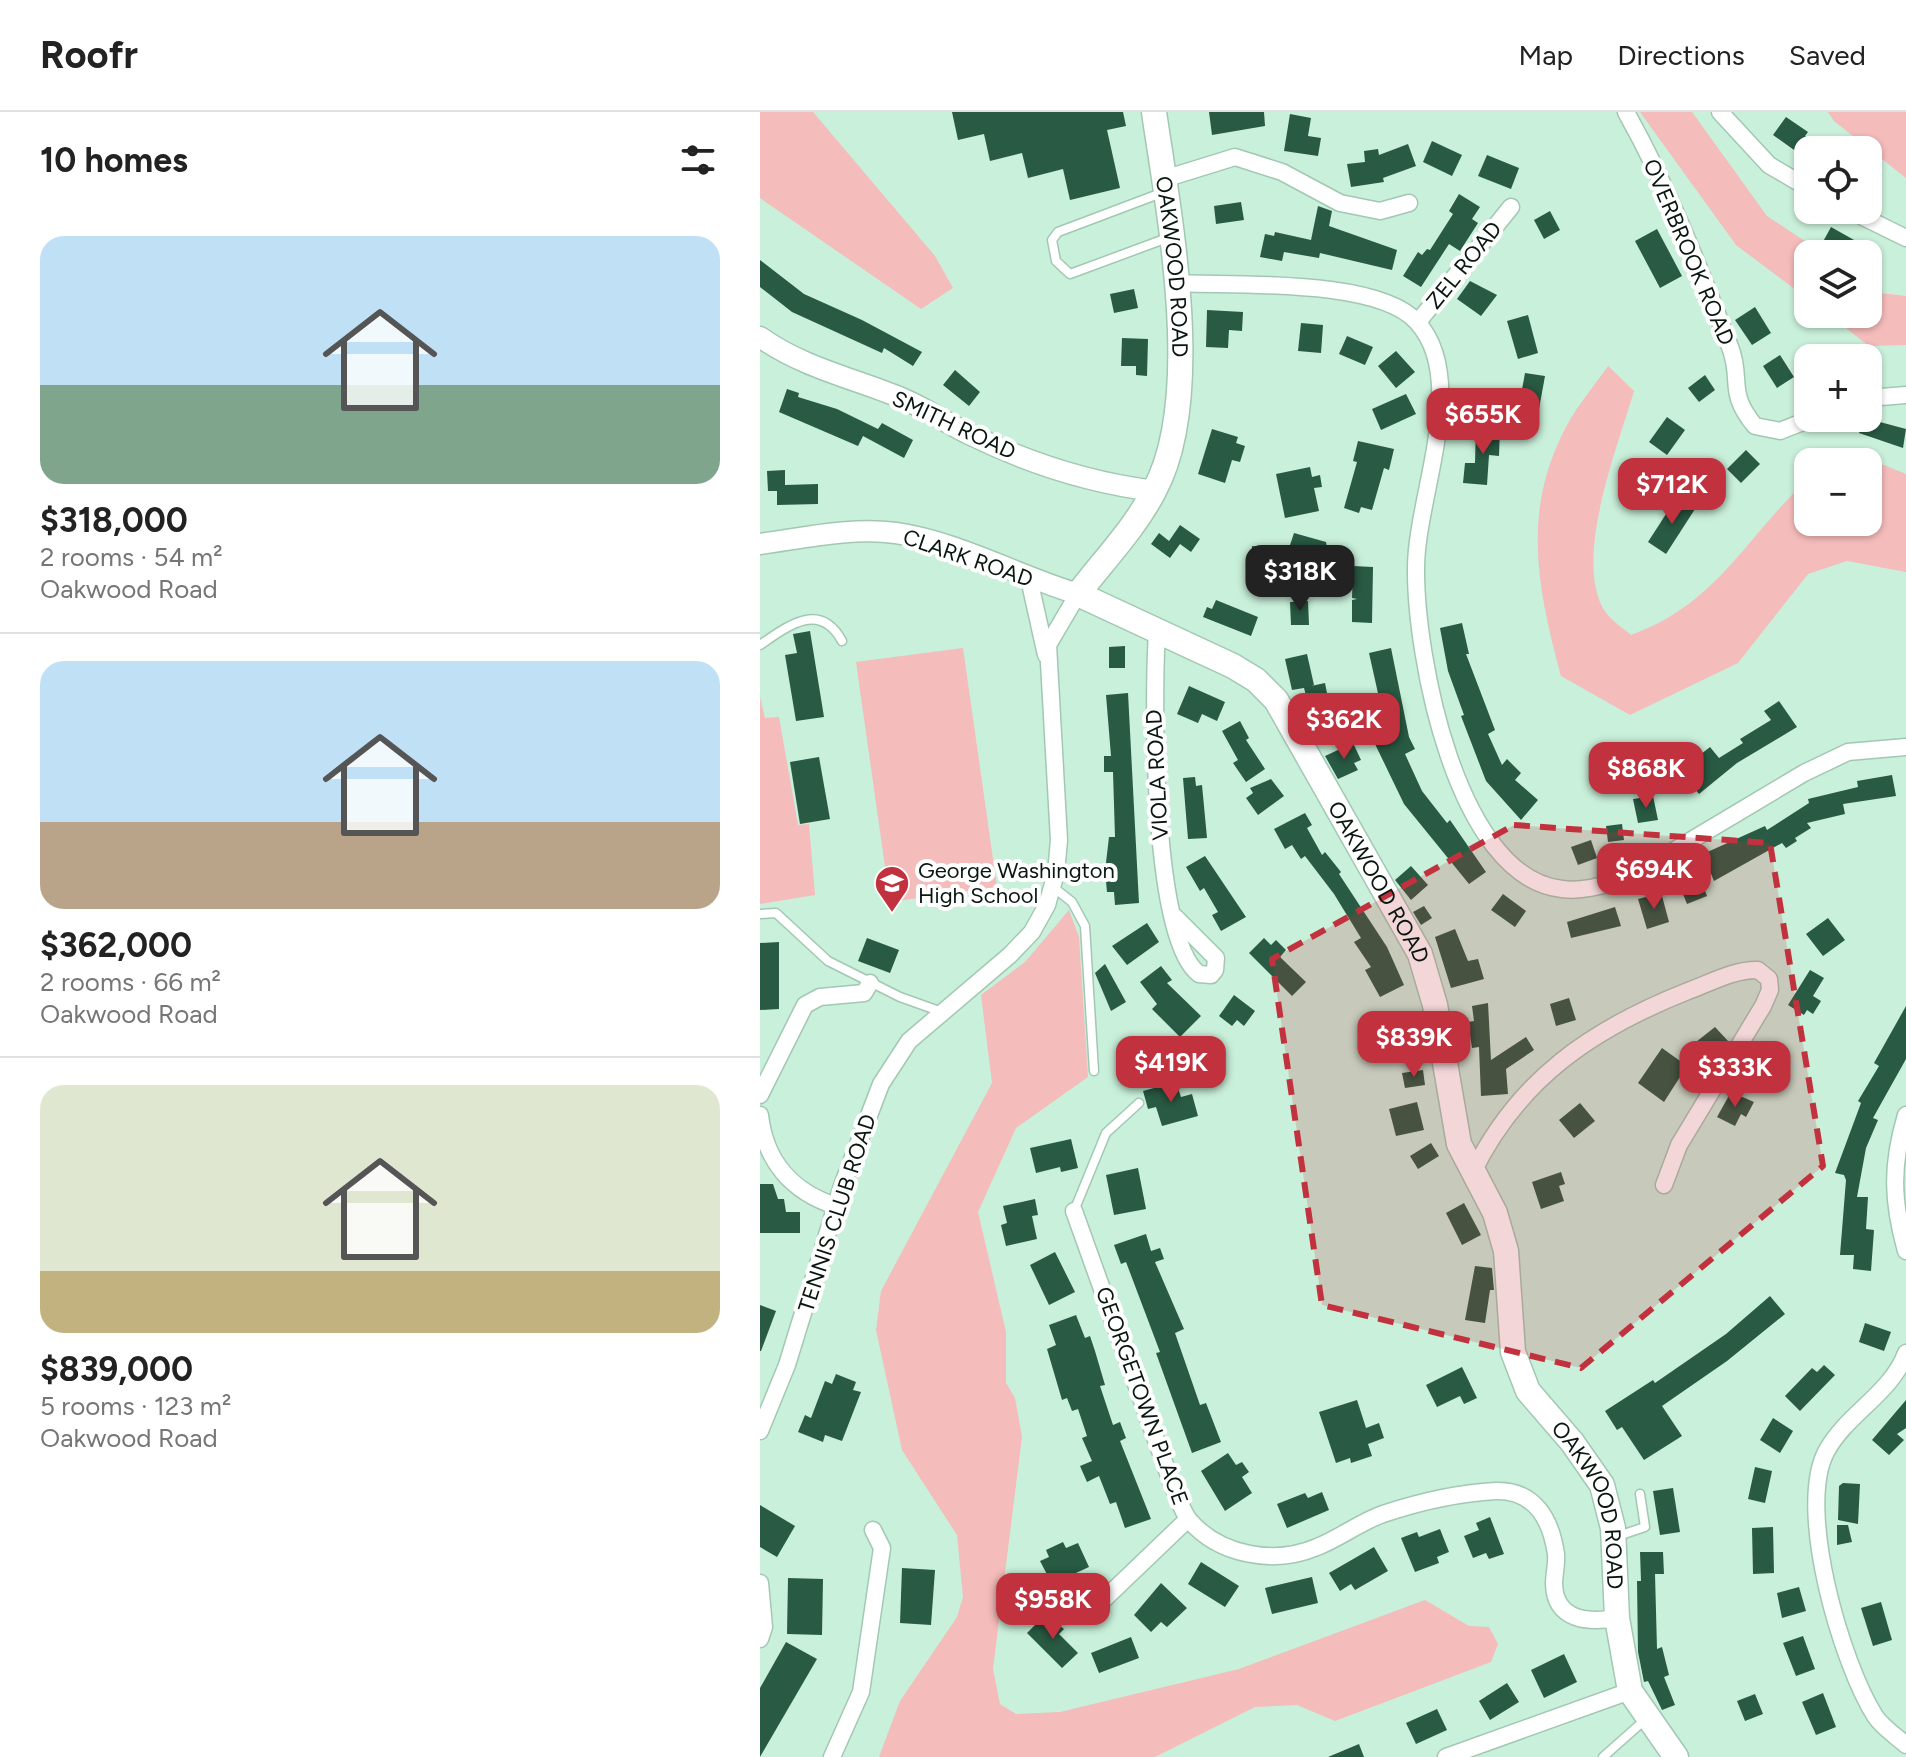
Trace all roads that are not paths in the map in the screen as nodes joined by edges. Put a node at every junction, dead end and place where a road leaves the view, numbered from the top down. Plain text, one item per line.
1 (1154, 112) edge
2 (1626, 112) edge
3 (1720, 112) edge
4 (1794, 180) edge
5 (1165, 185) junction
6 (1409, 203) dead end
7 (1511, 207) dead end
8 (1878, 224) edge
9 (1171, 236) junction
10 (1906, 238) edge
11 (1177, 283) junction
12 (1418, 322) junction
13 (760, 337) edge
14 (1906, 395) edge
15 (1882, 397) edge
16 (1794, 425) edge
17 (1155, 491) junction
18 (760, 544) edge
19 (1029, 579) junction
20 (1078, 594) junction
21 (1157, 632) junction
22 (842, 641) dead end
23 (760, 645) edge
24 (1047, 661) junction
25 (1906, 747) edge
26 (1053, 887) junction
27 (760, 914) edge
28 (1174, 916) dead end
29 (870, 983) junction
30 (942, 1012) junction
31 (1094, 1071) dead end
32 (760, 1095) edge
33 (1139, 1103) dead end
34 (760, 1115) edge
35 (1906, 1115) edge
36 (1472, 1174) junction
37 (1664, 1185) dead end
38 (836, 1206) junction
39 (1074, 1211) joint
40 (1906, 1251) edge
41 (1906, 1353) edge
42 (767, 1395) edge
43 (760, 1431) edge
44 (1640, 1494) dead end
45 (1188, 1519) junction
46 (873, 1530) dead end
47 (1614, 1537) junction
48 (760, 1583) edge
49 (1095, 1608) dead end
50 (1617, 1618) junction
51 (760, 1639) edge
52 (1630, 1691) junction
53 (1648, 1717) junction
54 (1906, 1745) edge
55 (1607, 1756) edge
56 (832, 1757) edge
57 (1446, 1757) edge
58 (1676, 1757) edge

1 - 5 main road, OAKWOOD ROAD
2 - 16 street, OVERBROOK ROAD
3 - 4 street
5 - 6 street
5 - 9 main road, OAKWOOD ROAD
5 - 9 lane
7 - 12 street, ZEL ROAD
8 - 10 street
9 - 11 main road, OAKWOOD ROAD
11 - 12 street
11 - 17 main road, OAKWOOD ROAD
12 - 25 street
13 - 17 street, SMITH ROAD
14 - 15 street
17 - 20 main road, OAKWOOD ROAD
18 - 19 street, CLARK ROAD
19 - 20 street, CLARK ROAD
19 - 24 street, TENNIS CLUB ROAD
20 - 21 main road, OAKWOOD ROAD
20 - 24 street, TENNIS CLUB ROAD
21 - 28 street, VIOLA ROAD
21 - 36 main road, OAKWOOD ROAD
22 - 23 lane
24 - 26 street, TENNIS CLUB ROAD
26 - 30 street, TENNIS CLUB ROAD
26 - 31 lane
27 - 29 lane
29 - 30 lane
29 - 32 street
30 - 38 street, TENNIS CLUB ROAD
33 - 39 lane
34 - 38 street
35 - 40 street
36 - 37 street
36 - 47 main road, OAKWOOD ROAD
38 - 42 street, TENNIS CLUB ROAD
39 - 45 street, GEORGETOWN PLACE
41 - 54 street
42 - 43 street, TENNIS CLUB ROAD
44 - 47 lane
45 - 49 street
45 - 50 street, GEORGETOWN PLACE
46 - 56 street
47 - 50 main road, OAKWOOD ROAD
48 - 51 street
50 - 52 main road, OAKWOOD ROAD
52 - 53 main road, OAKWOOD ROAD
52 - 57 street
53 - 55 lane
53 - 58 main road, OAKWOOD ROAD

